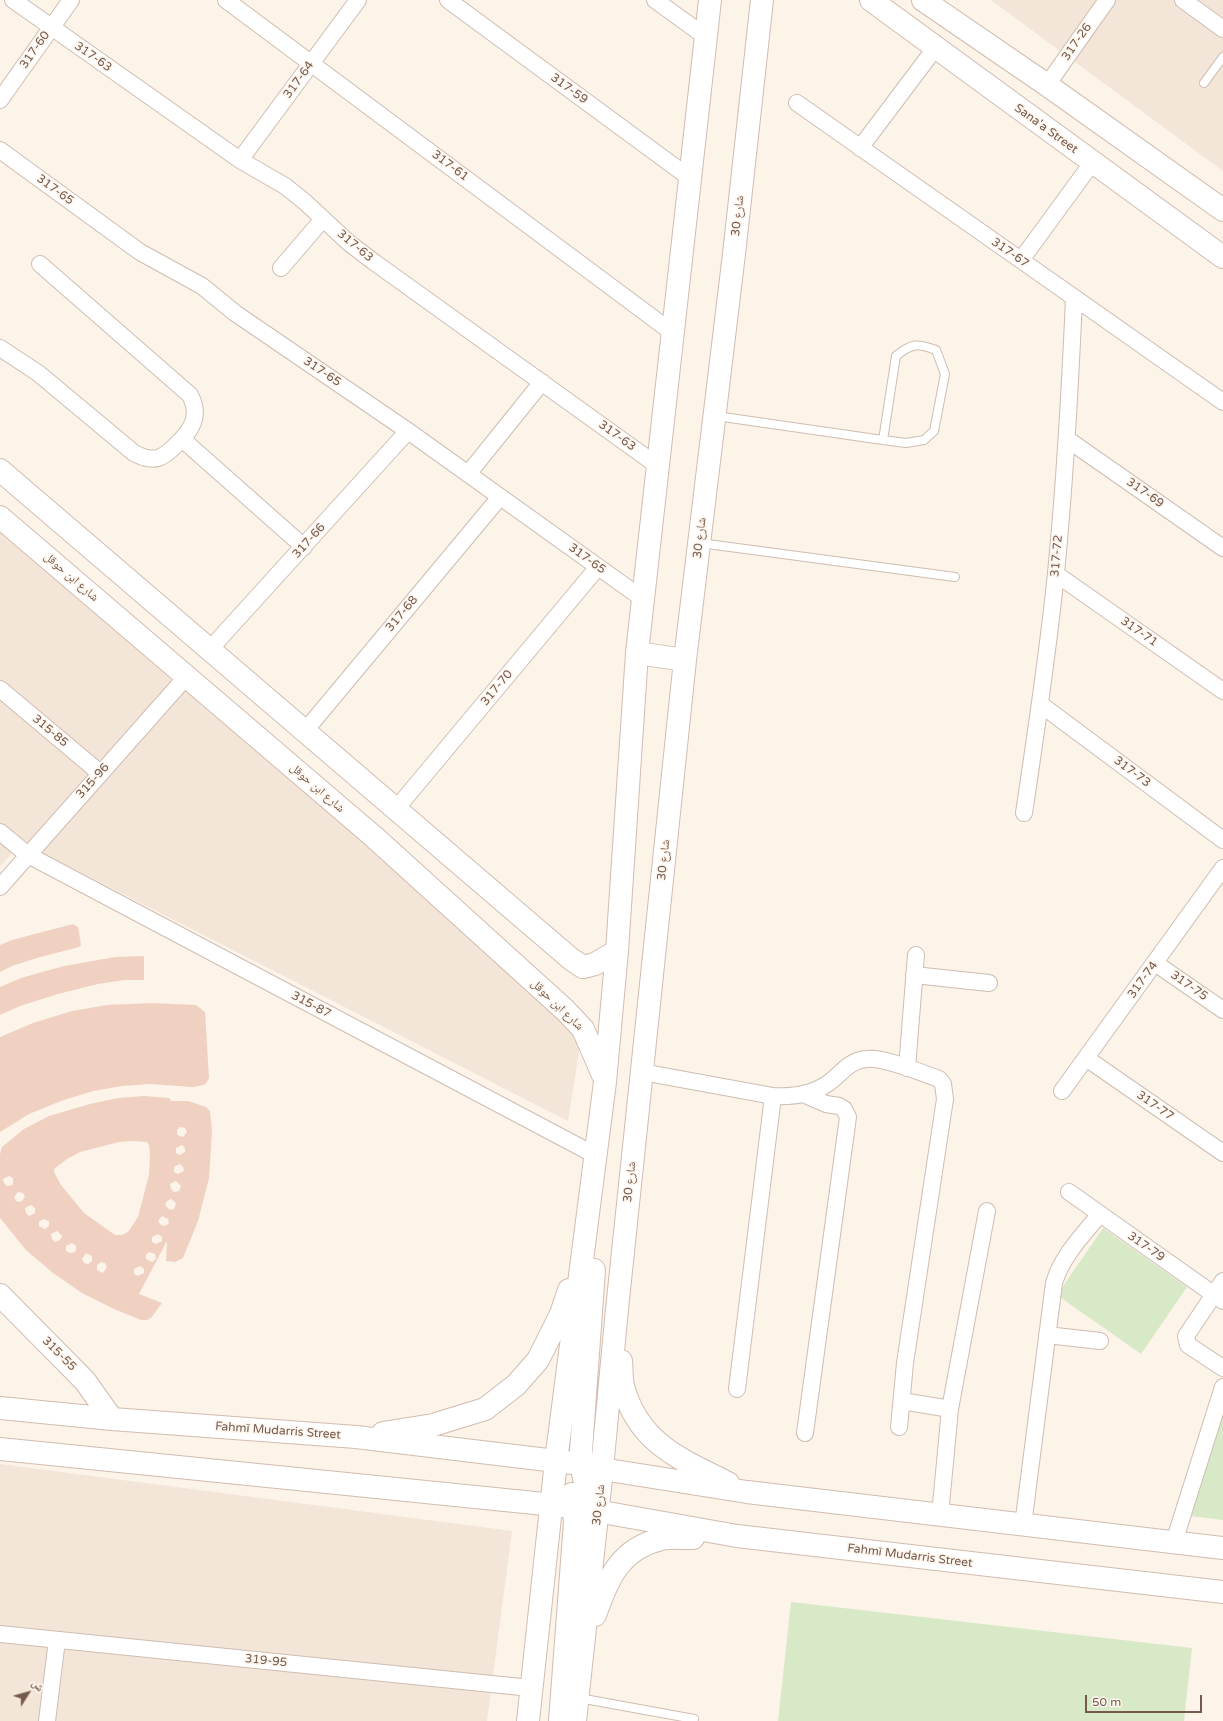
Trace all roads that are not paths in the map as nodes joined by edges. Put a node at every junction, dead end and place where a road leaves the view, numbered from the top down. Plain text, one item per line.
1 (13, 0) edge
2 (71, 0) edge
3 (226, 0) edge
4 (358, 0) edge
5 (448, 0) edge
6 (654, 0) edge
7 (710, 0) edge
8 (762, 0) edge
9 (871, 0) edge
10 (925, 0) edge
11 (1107, 0) edge
12 (1183, 0) edge
13 (51, 27) junction
14 (1223, 28) edge
15 (706, 37) junction
16 (936, 48) junction
17 (1223, 57) edge
18 (311, 64) junction
19 (1204, 83) dead end
20 (1048, 85) junction
21 (0, 100) edge
22 (798, 103) dead end
23 (860, 148) junction
24 (0, 150) edge
25 (240, 160) junction
26 (1092, 163) junction
27 (690, 178) junction
28 (1223, 210) edge
29 (323, 218) junction
30 (1223, 257) edge
31 (1021, 260) junction
32 (40, 264) dead end
33 (281, 268) dead end
34 (1074, 298) junction
35 (673, 333) junction
36 (0, 348) edge
37 (542, 382) junction
38 (1223, 402) edge
39 (715, 416) junction
40 (408, 431) junction
41 (1067, 438) junction
42 (182, 439) junction
43 (882, 440) junction
44 (658, 466) junction
45 (0, 470) edge
46 (468, 474) junction
47 (500, 497) junction
48 (0, 517) edge
49 (700, 543) junction
50 (304, 547) junction
51 (1223, 548) edge
52 (598, 567) junction
53 (1056, 574) junction
54 (955, 577) dead end
55 (643, 599) junction
56 (210, 649) junction
57 (637, 653) junction
58 (685, 660) junction
59 (187, 676) junction
60 (0, 689) edge
61 (1223, 691) edge
62 (1040, 704) junction
63 (305, 731) junction
64 (100, 773) junction
65 (396, 809) junction
66 (1024, 813) dead end
67 (0, 832) edge
68 (1223, 840) edge
69 (28, 856) junction
70 (1223, 868) edge
71 (0, 887) edge
72 (617, 951) junction
73 (916, 955) dead end
74 (1155, 963) junction
75 (914, 975) junction
76 (989, 983) dead end
77 (1223, 1010) edge
78 (1086, 1058) junction
79 (907, 1068) junction
80 (642, 1072) junction
81 (605, 1082) junction
82 (1062, 1091) dead end
83 (803, 1094) junction
84 (773, 1096) junction
85 (1223, 1153) edge
86 (595, 1155) junction
87 (1069, 1192) dead end
88 (590, 1193) junction
89 (987, 1211) dead end
90 (1100, 1214) junction
91 (583, 1247) junction
92 (1223, 1281) edge
93 (0, 1295) edge
94 (1218, 1298) edge
95 (617, 1309) junction
96 (1047, 1335) junction
97 (1100, 1341) dead end
98 (1223, 1368) edge
99 (1223, 1387) edge
100 (737, 1389) dead end
101 (902, 1401) junction
102 (0, 1408) edge
103 (950, 1409) junction
104 (112, 1419) junction
105 (899, 1427) dead end
106 (805, 1432) dead end
107 (356, 1437) junction
108 (0, 1449) edge
109 (556, 1461) junction
110 (581, 1464) junction
111 (602, 1469) junction
112 (747, 1492) junction
113 (552, 1505) junction
114 (574, 1508) junction
115 (598, 1513) junction
116 (940, 1515) junction
117 (1023, 1525) junction
118 (737, 1536) junction
119 (1174, 1542) junction
120 (1223, 1548) edge
121 (1223, 1592) edge
122 (0, 1634) edge
123 (57, 1640) junction
124 (584, 1644) junction
125 (531, 1688) junction
126 (578, 1698) junction
127 (694, 1718) dead end
128 (48, 1721) edge
129 (528, 1721) edge
130 (560, 1721) edge
131 (575, 1721) edge

1 - 13 street, 317-63
2 - 13 street, 317-60
3 - 18 street, 317-61
4 - 18 street, 317-64
5 - 27 street, 317-59
6 - 15 street
7 - 15 street
8 - 39 street, شارع 30
9 - 16 street, Sana'a Street
10 - 20 street
11 - 20 street, 317-26
12 - 14 street
13 - 21 street, 317-60
13 - 25 street, 317-63
15 - 27 street
16 - 23 street
16 - 26 street, Sana'a Street
17 - 19 lane
18 - 25 street, 317-64
18 - 35 street, 317-61
20 - 28 street
22 - 23 street, 317-67
23 - 31 street, 317-67
24 - 40 street, 317-65
25 - 29 street, 317-63
26 - 30 street, Sana'a Street
26 - 31 street
27 - 35 street
29 - 33 street
29 - 37 street, 317-63
31 - 34 street, 317-67
32 - 42 street
34 - 38 street, 317-67
34 - 41 street, 317-72
35 - 44 street
36 - 42 street
37 - 44 street, 317-63
37 - 46 street
39 - 43 lane
39 - 49 street, شارع 30
40 - 46 street, 317-65
40 - 50 street, 317-66
41 - 51 street, 317-69
41 - 53 street, 317-72
42 - 50 street
43 - 43 lane
44 - 55 street
45 - 56 street
46 - 47 street, 317-65
47 - 52 street, 317-65
47 - 63 street, 317-68
48 - 59 street, شارع ابن حوقل
49 - 54 lane
49 - 58 street, شارع 30
50 - 56 street, 317-66
52 - 55 street, 317-65
52 - 65 street, 317-70
53 - 61 street, 317-71
53 - 62 street, 317-72
55 - 57 street
56 - 63 street
57 - 58 street
57 - 72 street
58 - 80 street, شارع 30
59 - 64 street, 315-96
59 - 81 street, شارع ابن حوقل
60 - 64 street, 315-85
62 - 66 street, 317-72
62 - 68 street, 317-73
63 - 65 street
64 - 69 street, 315-96
65 - 72 street
67 - 69 street, 315-87
69 - 71 street, 315-96
69 - 86 street, 315-87
70 - 74 street, 317-74
72 - 81 street
73 - 75 street
74 - 77 street, 317-75
74 - 78 street, 317-74
75 - 76 street
75 - 79 street
78 - 82 street, 317-74
78 - 85 street, 317-77
79 - 83 street
79 - 101 street
80 - 84 street
80 - 95 street, شارع 30
81 - 86 street
83 - 84 street
83 - 106 street
84 - 100 street
86 - 88 street
87 - 90 street, 317-79
88 - 91 street
88 - 110 street
89 - 103 street
90 - 94 street, 317-79
90 - 96 street
91 - 107 street
91 - 109 street
92 - 94 street
93 - 104 street, 315-55
94 - 98 street
95 - 111 street, شارع 30
95 - 112 street
96 - 97 street
96 - 117 street
99 - 119 street
101 - 103 street
101 - 105 street
102 - 104 street, Fahmī Mudarris Street
103 - 116 street
104 - 107 street, Fahmī Mudarris Street
107 - 109 street, Fahmī Mudarris Street
108 - 113 street
109 - 110 street, Fahmī Mudarris Street
109 - 113 street
109 - 114 street
110 - 111 street, Fahmī Mudarris Street
110 - 115 street
111 - 112 street
111 - 115 street, شارع 30
112 - 116 street
113 - 114 street, Fahmī Mudarris Street
113 - 125 street
114 - 115 street, Fahmī Mudarris Street
114 - 130 street
115 - 118 street, Fahmī Mudarris Street
115 - 124 street, شارع 30
116 - 117 street
117 - 119 street
118 - 121 street, Fahmī Mudarris Street
118 - 124 street
119 - 120 street
122 - 123 street, 319-95
123 - 125 street, 319-95
123 - 128 street
124 - 126 street, شارع 30
125 - 129 street
126 - 127 lane
126 - 131 street, شارع 30

